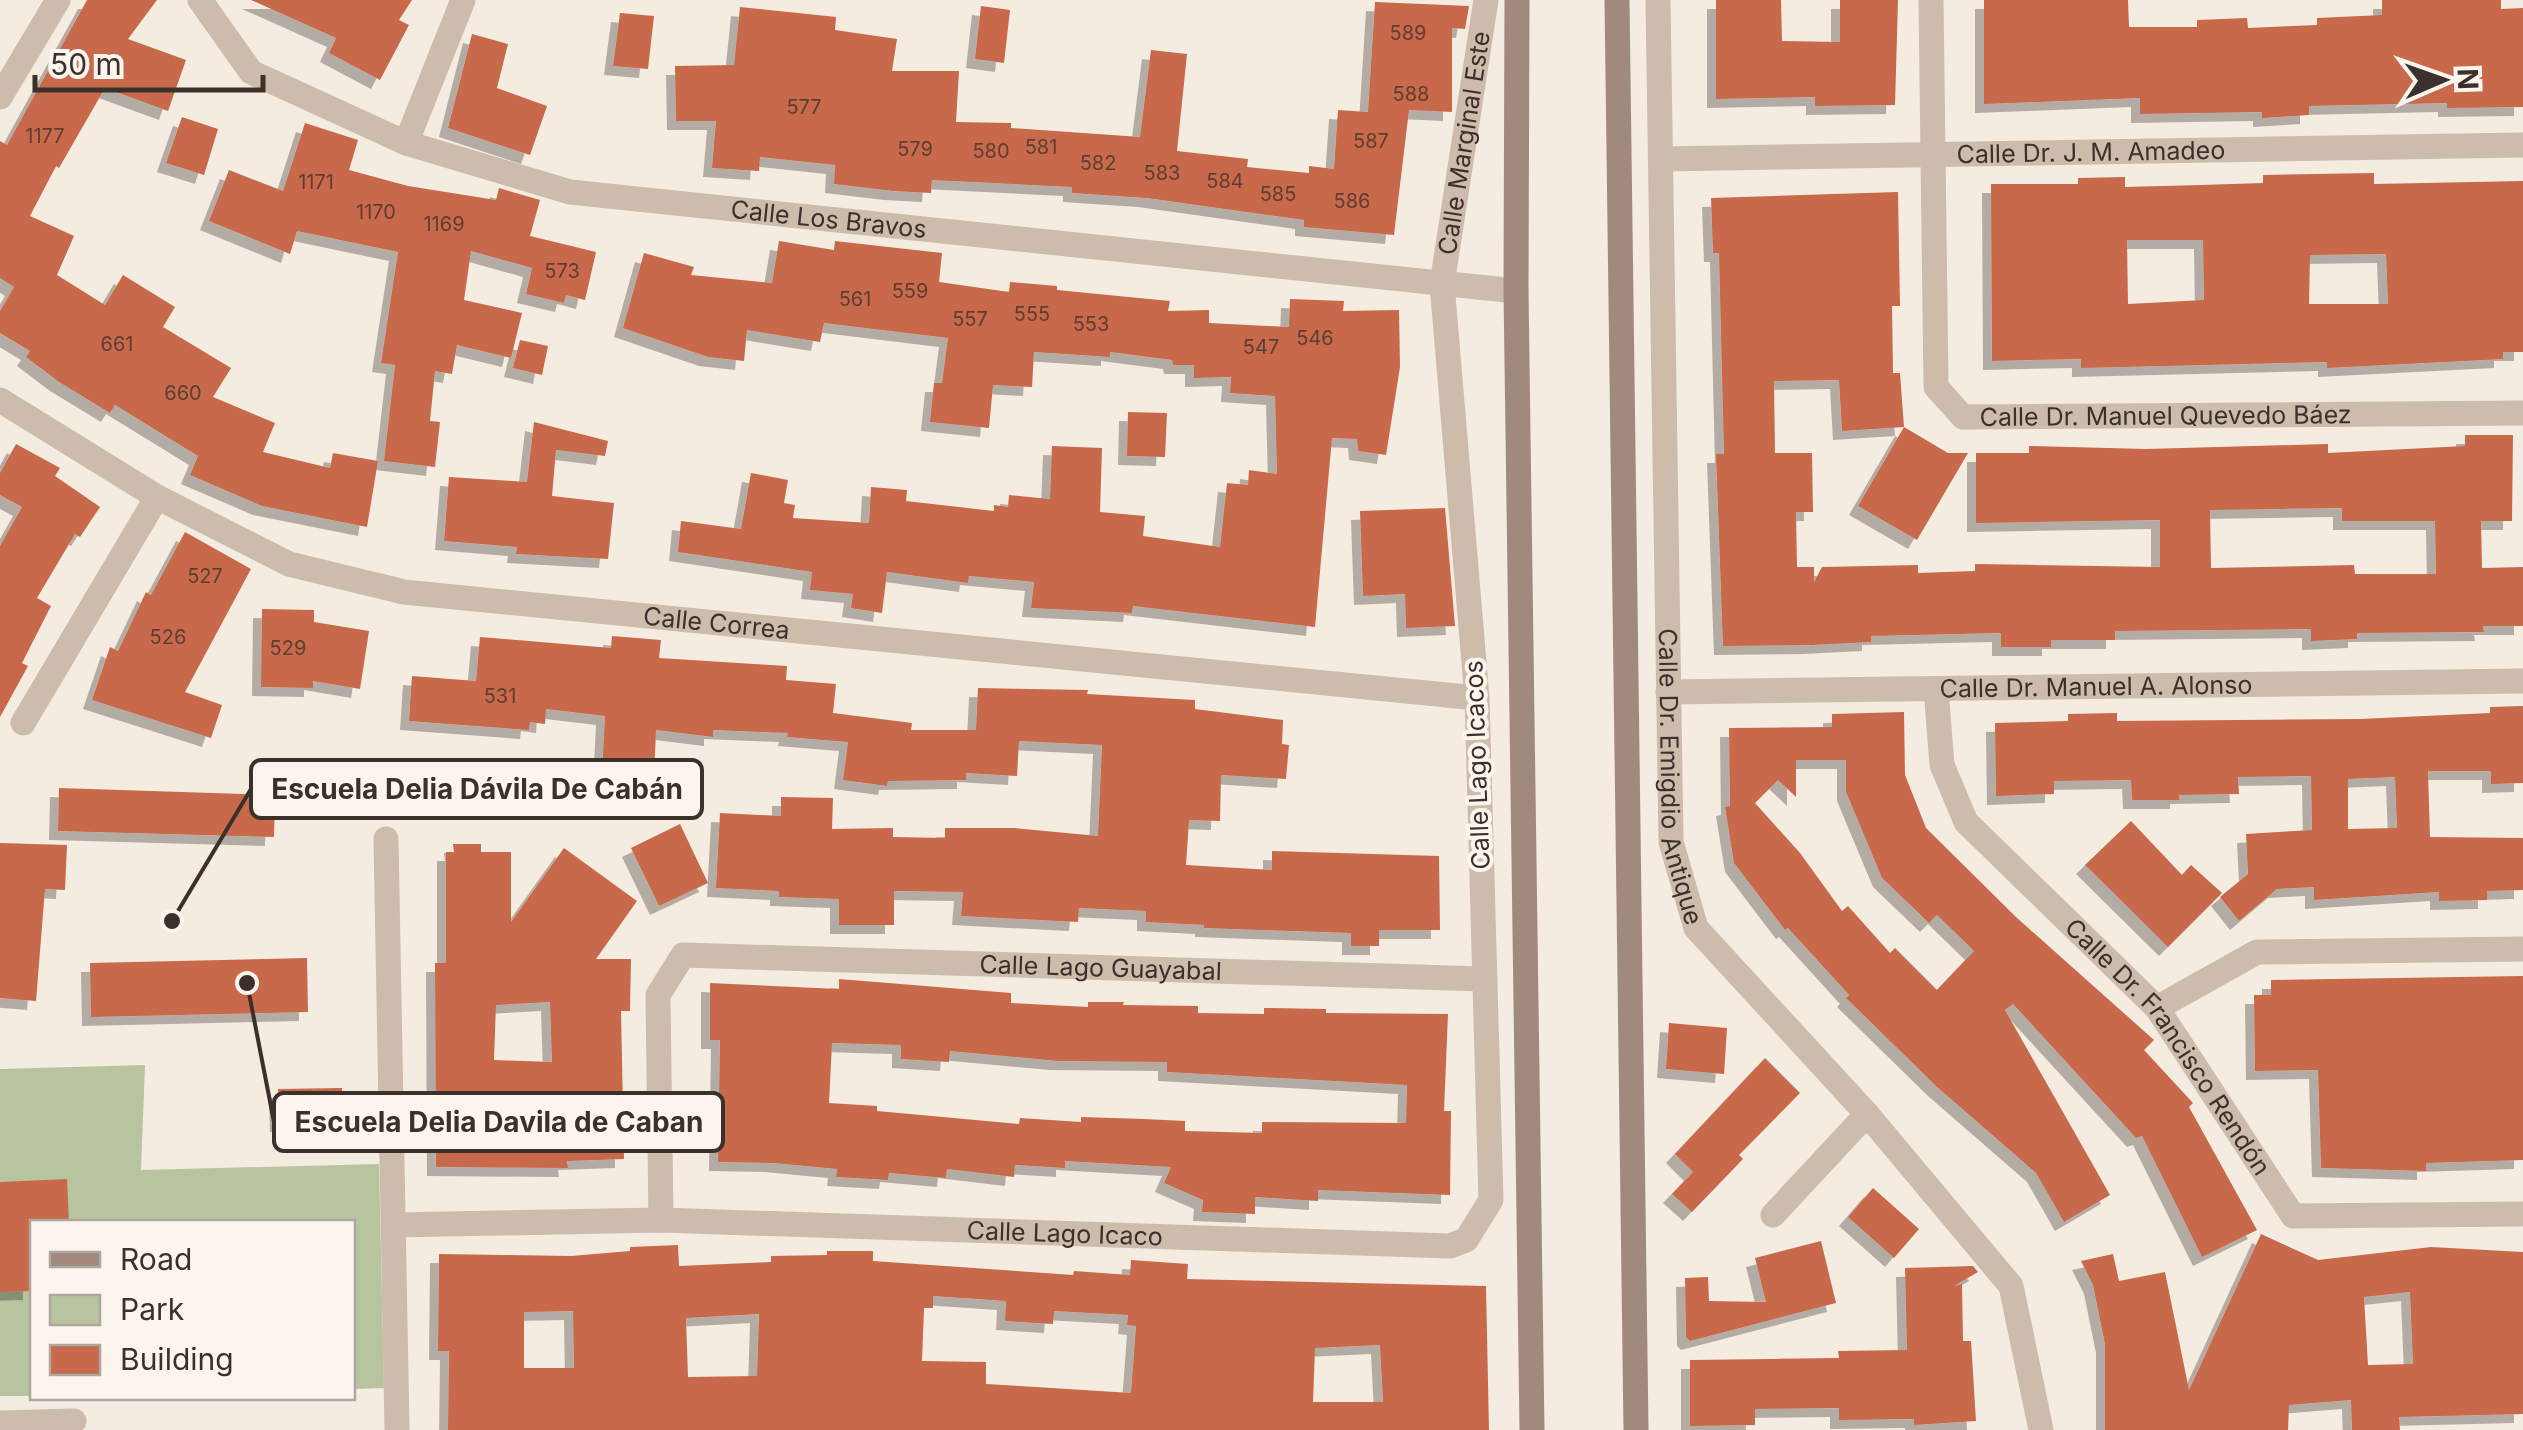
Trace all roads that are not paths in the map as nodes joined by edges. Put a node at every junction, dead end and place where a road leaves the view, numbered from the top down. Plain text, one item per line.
1 (58, 0) edge
2 (200, 0) edge
3 (463, 0) edge
4 (1486, 0) edge
5 (1517, 0) edge
6 (1617, 0) edge
7 (1658, 0) edge
8 (1931, 0) edge
9 (0, 97) edge
10 (406, 144) junction
11 (2523, 145) edge
12 (1932, 153) junction
13 (1661, 158) junction
14 (1442, 284) junction
15 (1516, 291) junction
16 (0, 400) edge
17 (2523, 413) edge
18 (157, 496) junction
19 (2523, 680) edge
20 (1936, 689) junction
21 (1668, 692) junction
22 (1477, 698) junction
23 (23, 723) dead end
24 (386, 839) dead end
25 (2523, 948) edge
26 (1483, 979) junction
27 (2157, 1008) junction
28 (1868, 1114) junction
29 (2523, 1214) edge
30 (1773, 1215) dead end
31 (661, 1220) junction
32 (395, 1225) junction
33 (1466, 1240) joint
34 (74, 1421) dead end
35 (0, 1423) edge
36 (398, 1430) edge
37 (1532, 1430) edge
38 (1636, 1430) edge
39 (2041, 1430) edge

1 - 9 street
2 - 10 street, Calle Los Bravos
3 - 10 street
4 - 14 street, Calle Marginal Este
5 - 15 street
6 - 38 street
7 - 13 street, Calle Dr. Emigdio Antique
8 - 12 street, Calle Dr. Manuel Quevedo Báez
10 - 14 street, Calle Los Bravos
11 - 12 street, Calle Dr. J. M. Amadeo
12 - 13 street, Calle Dr. J. M. Amadeo
12 - 17 street, Calle Dr. Manuel Quevedo Báez
13 - 21 street, Calle Dr. Emigdio Antique
14 - 15 street, Calle Los Bravos
14 - 22 street, Calle Lago Icacos
15 - 37 street
16 - 18 street, Calle Correa
18 - 22 street, Calle Correa
18 - 23 street
19 - 20 street, Calle Dr. Manuel A. Alonso
20 - 21 street, Calle Dr. Manuel A. Alonso
20 - 27 street, Calle Dr. Francisco Rendón
21 - 28 street, Calle Dr. Emigdio Antique
22 - 26 street, Calle Lago Icacos
24 - 32 street
25 - 27 street
26 - 31 street, Calle Lago Guayabal
26 - 33 street, Calle Lago Icacos
27 - 29 street, Calle Dr. Francisco Rendón
28 - 30 street
28 - 39 street, Calle Dr. Emigdio Antique
31 - 32 street, Calle Lago Icaco
31 - 33 street, Calle Lago Icaco
32 - 36 street
34 - 35 street

